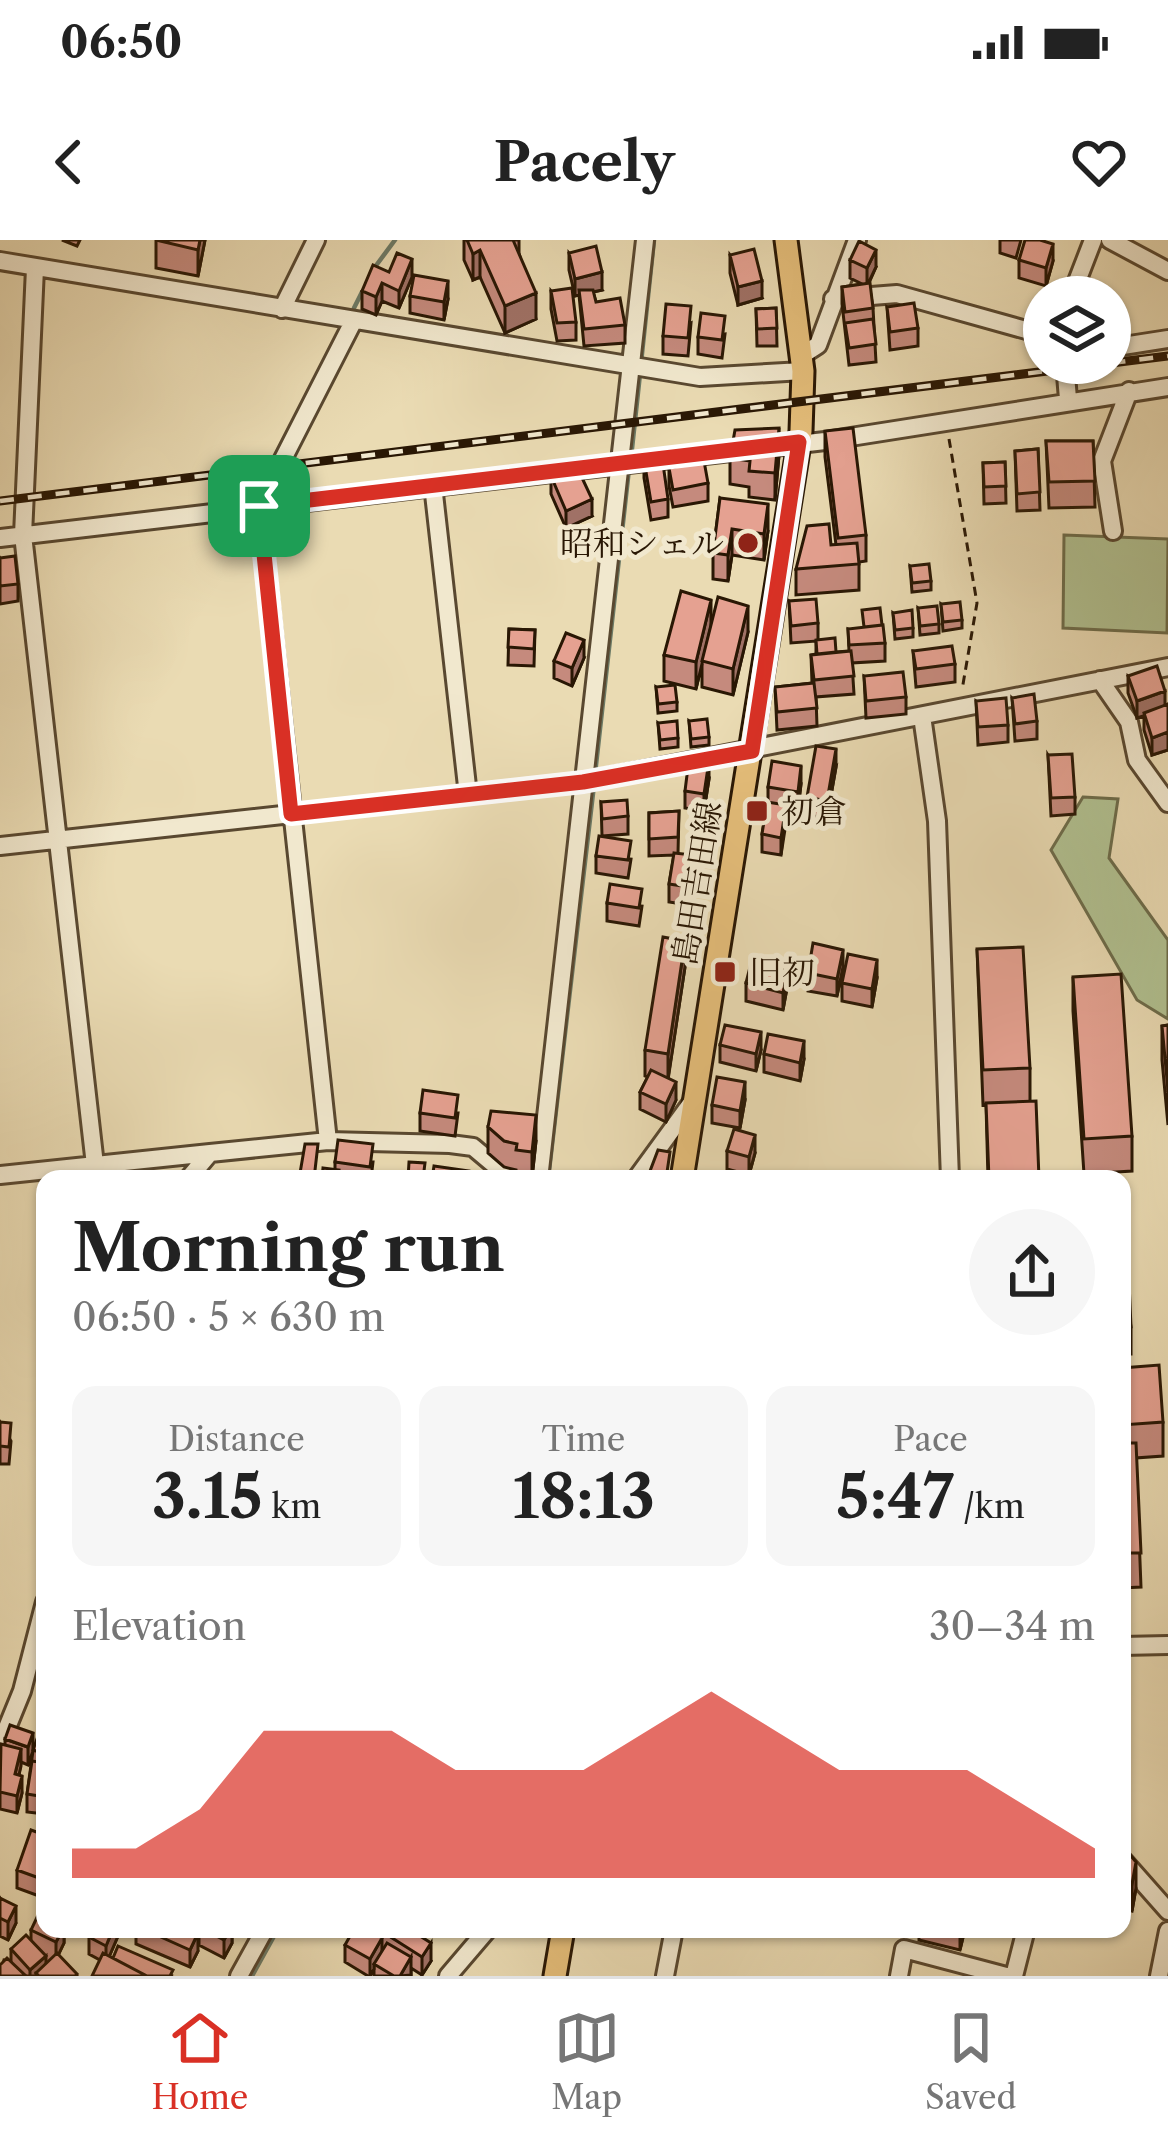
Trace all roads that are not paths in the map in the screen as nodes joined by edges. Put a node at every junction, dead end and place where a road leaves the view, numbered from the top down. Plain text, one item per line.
1 (316, 240) edge
2 (645, 240) edge
3 (786, 240) edge
4 (857, 240) edge
5 (1093, 240) edge
6 (1110, 240) edge
7 (0, 261) edge
8 (35, 268) junction
9 (1168, 271) edge
10 (1079, 276) edge
11 (833, 298) junction
12 (282, 310) junction
13 (354, 320) junction
14 (1023, 329) edge
15 (1168, 339) edge
16 (1131, 345) edge
17 (630, 362) junction
18 (802, 363) junction
19 (1066, 384) edge
20 (1168, 387) edge
21 (1129, 392) junction
22 (1067, 399) junction
23 (799, 442) junction
24 (619, 463) junction
25 (433, 485) junction
26 (259, 506) junction
27 (1113, 531) dead end
28 (23, 535) junction
29 (0, 538) edge
30 (1168, 667) edge
31 (1100, 680) junction
32 (922, 716) junction
33 (752, 751) junction
34 (583, 782) junction
35 (468, 795) junction
36 (1168, 803) edge
37 (291, 814) junction
38 (58, 840) junction
39 (0, 846) edge
40 (695, 1098) junction
41 (328, 1142) junction
42 (210, 1153) junction
43 (94, 1165) junction
44 (47, 1170) edge
45 (196, 1170) edge
46 (500, 1170) edge
47 (539, 1170) edge
48 (643, 1170) edge
49 (683, 1170) edge
50 (950, 1170) edge
51 (36, 1171) edge
52 (0, 1175) edge
53 (36, 1637) edge
54 (1168, 1645) edge
55 (1131, 1646) edge
56 (0, 1745) edge
57 (1131, 1869) edge
58 (1168, 1911) edge
59 (260, 1938) edge
60 (480, 1938) edge
61 (561, 1938) edge
62 (672, 1938) edge
63 (898, 1938) edge
64 (1023, 1938) edge
65 (1167, 1942) edge
66 (904, 1949) junction
67 (239, 1976) edge
68 (448, 1976) edge
69 (555, 1976) edge
70 (665, 1976) edge
71 (899, 1976) edge
72 (1010, 1976) edge
73 (1159, 1976) edge

1 - 12 street
2 - 17 street
3 - 18 main road, 島田吉田線
4 - 11 street
5 - 10 street
6 - 9 street
7 - 8 street
8 - 12 street
8 - 28 street
11 - 14 street
11 - 18 street
12 - 13 street
13 - 17 street
13 - 26 street
15 - 16 street
17 - 18 street
17 - 24 street
18 - 23 main road, 島田吉田線
19 - 22 street
20 - 21 street
21 - 22 street
21 - 27 street
22 - 23 street
23 - 24 street
23 - 33 main road, 島田吉田線
24 - 25 street
24 - 34 street
25 - 26 street
25 - 35 street
26 - 28 street
26 - 37 street
28 - 29 street
28 - 38 street
30 - 31 street
31 - 32 street
31 - 36 street
32 - 33 street
32 - 50 street
33 - 34 street
33 - 40 main road, 島田吉田線
34 - 35 street
34 - 47 street
35 - 37 street
37 - 38 street
37 - 41 street
38 - 39 street
38 - 43 street
40 - 48 street
40 - 49 main road, 島田吉田線
41 - 42 street
41 - 46 street
42 - 43 street
42 - 45 street
43 - 44 street
51 - 52 street
53 - 56 street
54 - 55 street
57 - 58 street
59 - 67 street
60 - 68 street
61 - 69 main road
62 - 70 street
63 - 66 street
64 - 72 street
65 - 73 street
66 - 71 street
66 - 72 street

